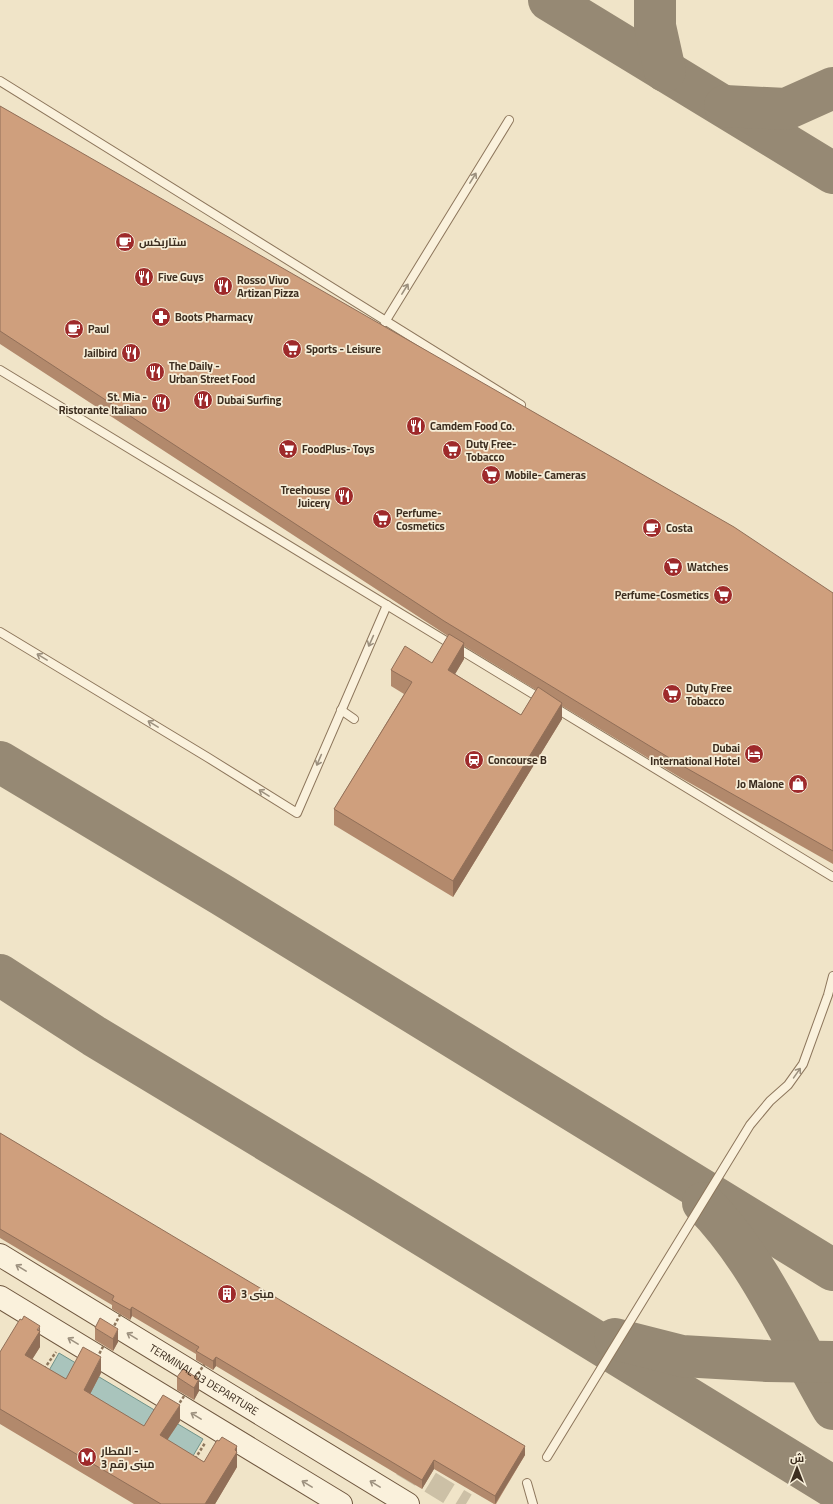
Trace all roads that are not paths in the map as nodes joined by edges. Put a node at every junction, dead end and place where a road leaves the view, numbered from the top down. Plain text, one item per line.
1 (0, 81) edge
2 (509, 120) dead end
3 (385, 322) junction
4 (0, 370) edge
5 (530, 410) edge
6 (386, 605) junction
7 (0, 632) edge
8 (341, 710) junction
9 (354, 719) dead end
10 (833, 877) edge
11 (833, 976) edge
12 (0, 1255) edge
13 (0, 1297) edge
14 (547, 1457) dead end
15 (527, 1483) dead end
16 (341, 1504) edge
17 (408, 1504) edge
18 (533, 1504) edge

1 - 3 lane
3 -> 2 lane
3 - 5 lane
4 - 6 lane
6 -> 8 lane
6 - 10 lane
8 -> 7 lane
8 - 9 lane
14 -> 11 lane
17 -> 12 main road, TERMINAL 03 DEPARTURE
16 -> 13 main road
15 - 18 lane

